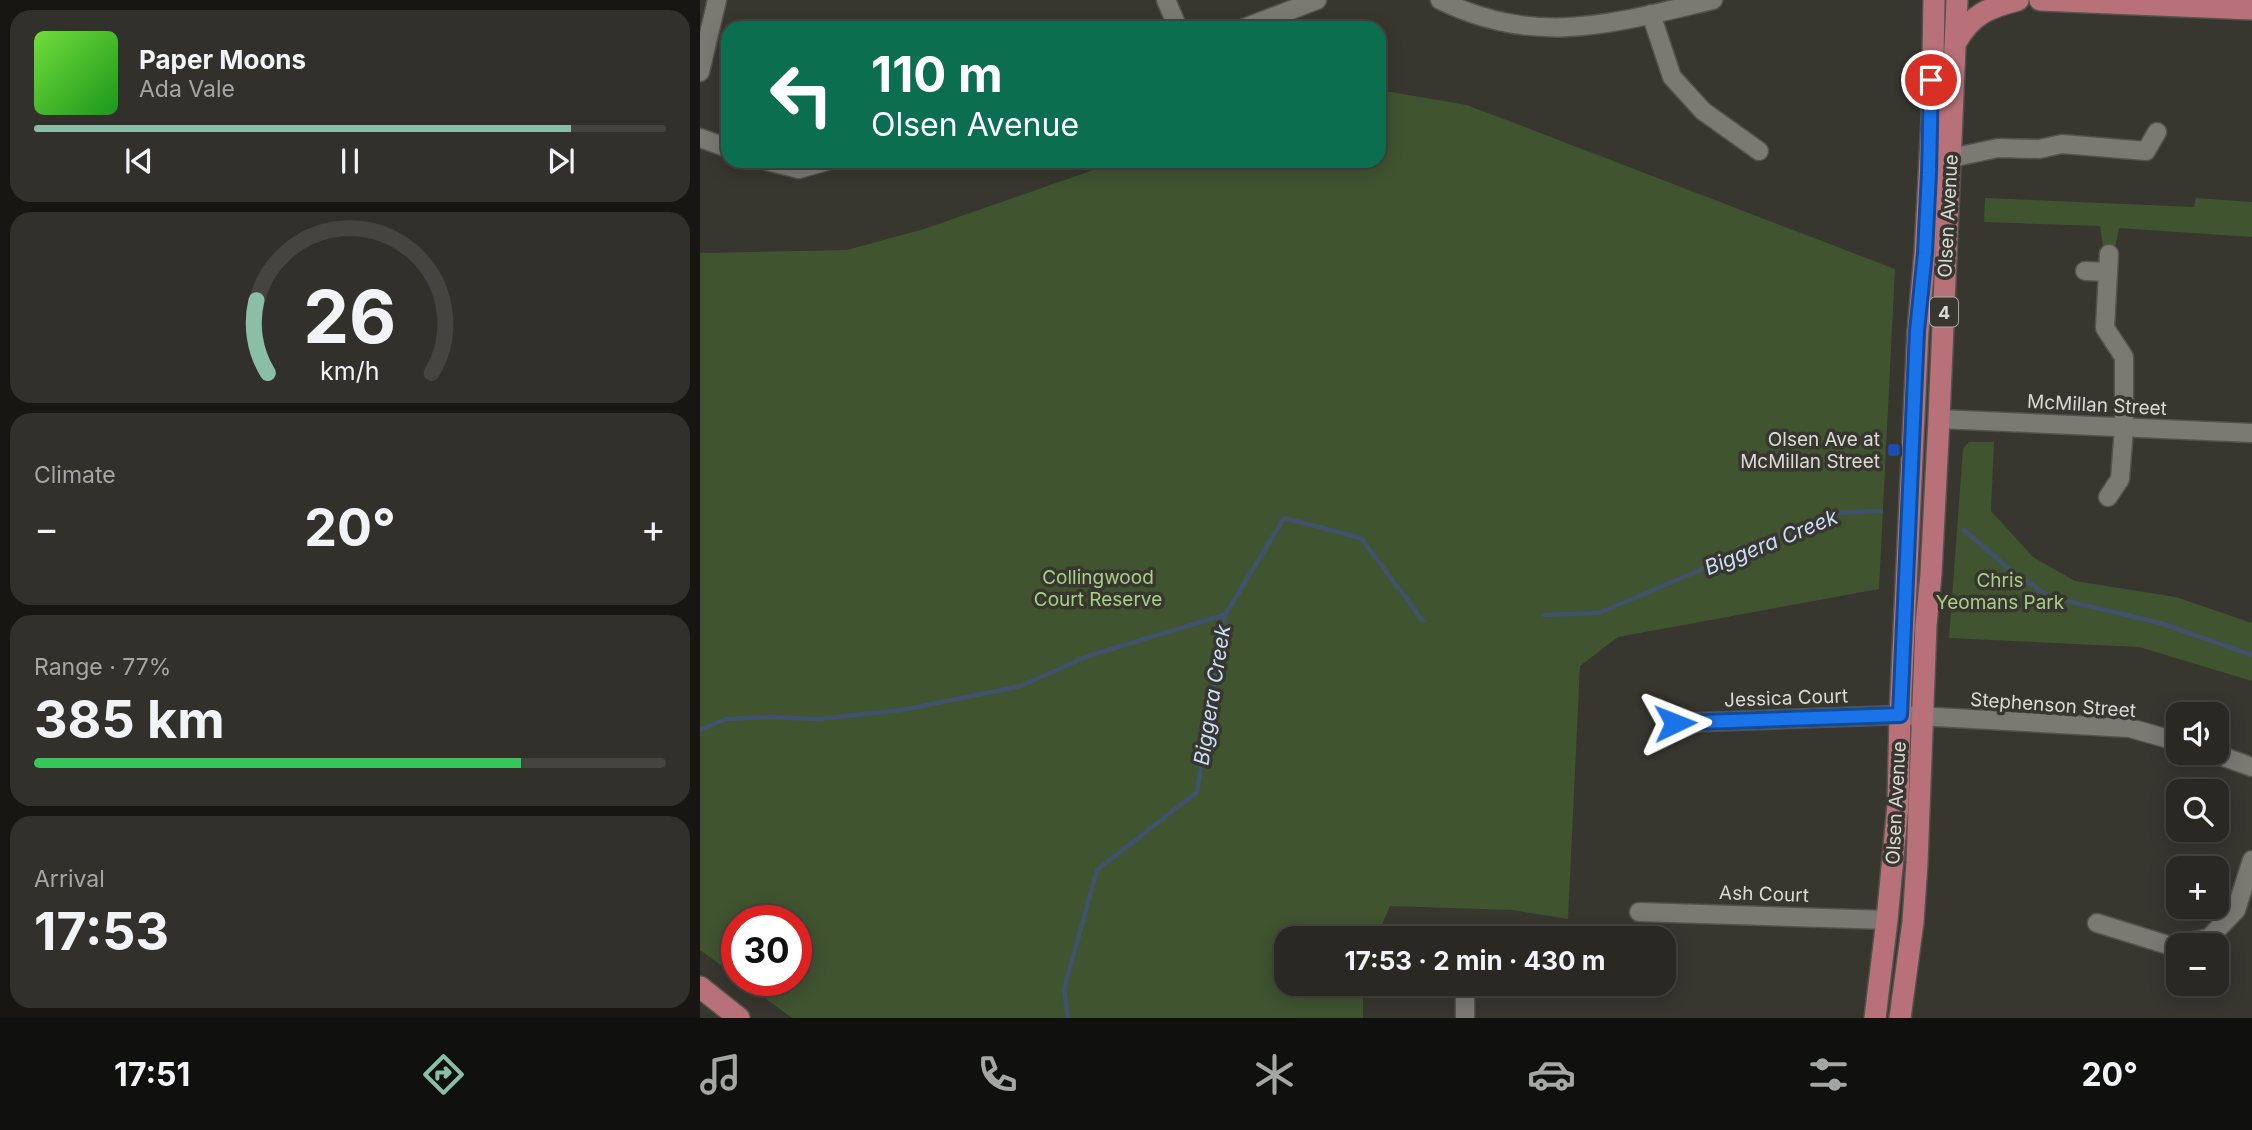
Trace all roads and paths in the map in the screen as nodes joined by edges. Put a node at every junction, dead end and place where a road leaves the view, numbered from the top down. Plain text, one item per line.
1 (717, 0) edge
2 (1166, 0) edge
3 (1317, 0) edge
4 (1440, 0) edge
5 (1713, 0) edge
6 (1934, 0) edge
7 (1957, 0) edge
8 (2018, 0) edge
9 (2040, 0) edge
10 (2252, 9) edge
11 (1651, 14) junction
12 (1175, 21) edge
13 (1262, 21) edge
14 (1956, 42) junction
15 (700, 72) edge
16 (2157, 132) dead end
17 (700, 138) edge
18 (721, 146) edge
19 (1759, 151) dead end
20 (1951, 158) junction
21 (2085, 271) dead end
22 (1939, 419) junction
23 (2124, 428) junction
24 (2252, 433) edge
25 (2108, 497) dead end
26 (1900, 715) junction
27 (1924, 718) junction
28 (1675, 723) dead end
29 (2166, 739) edge
30 (2229, 759) edge
31 (2252, 767) edge
32 (2252, 860) edge
33 (1639, 912) dead end
34 (1887, 920) junction
35 (2096, 923) dead end
36 (700, 987) edge
37 (1465, 996) edge
38 (739, 1018) edge
39 (1465, 1018) edge
40 (1875, 1018) edge
41 (1900, 1018) edge

1 - 15 street
2 - 12 street
3 - 13 street
4 - 11 street
5 - 11 street
6 - 26 main road, Olsen Avenue / 4
7 - 14 main road, Olsen Avenue / 4
8 - 14 main road
9 - 10 main road
11 - 19 street
14 - 20 main road, Olsen Avenue / 4
16 - 20 street
17 - 18 street
20 - 22 main road, Olsen Avenue / 4
21 - 23 street
22 - 23 street, McMillan Street
22 - 27 main road, Olsen Avenue / 4
23 - 24 street, McMillan Street
23 - 25 street
26 - 27 street, Jessica Court
26 - 28 street, Jessica Court
26 - 34 main road, Olsen Avenue / 4
27 - 29 street, Stephenson Street
27 - 41 main road, Olsen Avenue / 4
30 - 31 street
32 - 35 street
33 - 34 street, Ash Court
34 - 40 main road, Olsen Avenue / 4
36 - 38 main road
37 - 39 street

